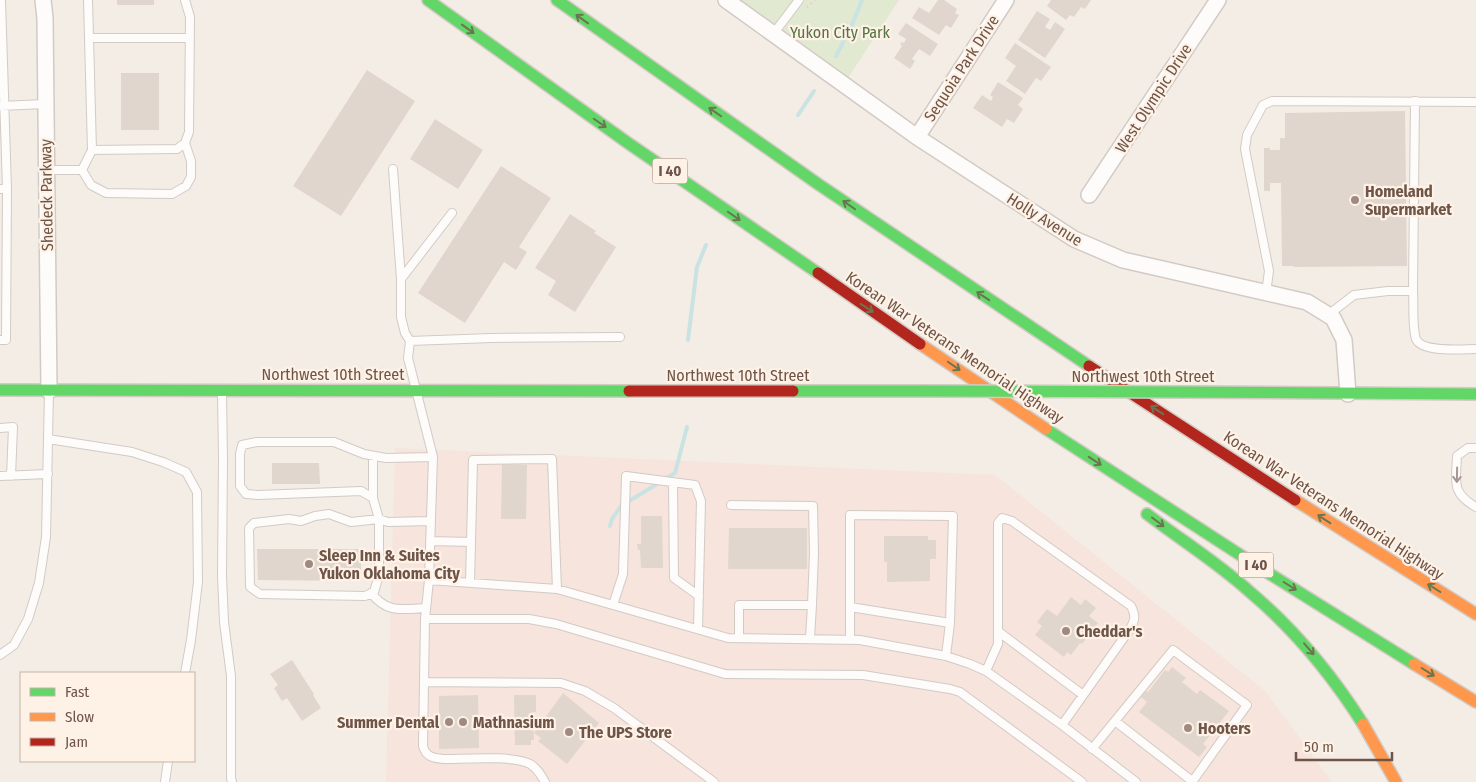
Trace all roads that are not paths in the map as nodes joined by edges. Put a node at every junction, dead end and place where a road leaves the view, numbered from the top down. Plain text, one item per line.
1 (43, 0) edge
2 (88, 0) edge
3 (185, 0) edge
4 (428, 0) edge
5 (557, 0) edge
6 (726, 0) edge
7 (799, 0) edge
8 (1006, 0) edge
9 (1218, 0) edge
10 (1, 2) edge
11 (774, 33) junction
12 (89, 38) junction
13 (190, 38) junction
14 (1415, 101) junction
15 (1476, 102) edge
16 (45, 104) junction
17 (2, 106) edge
18 (917, 137) junction
19 (185, 143) junction
20 (92, 150) junction
21 (393, 169) dead end
22 (46, 170) junction
23 (82, 170) junction
24 (3, 189) edge
25 (1089, 195) dead end
26 (452, 213) dead end
27 (401, 279) junction
28 (1413, 291) junction
29 (1266, 293) junction
30 (1328, 315) junction
31 (620, 338) dead end
32 (0, 340) edge
33 (410, 341) junction
34 (1476, 349) edge
35 (0, 390) edge
36 (417, 390) junction
37 (49, 391) junction
38 (222, 391) junction
39 (1348, 394) junction
40 (1476, 394) edge
41 (1039, 425) junction
42 (0, 428) edge
43 (48, 439) junction
44 (1476, 448) edge
45 (373, 456) junction
46 (433, 457) junction
47 (1091, 473) dead end
48 (48, 474) junction
49 (0, 476) edge
50 (12, 476) junction
51 (673, 482) junction
52 (373, 498) junction
53 (731, 505) dead end
54 (1476, 507) edge
55 (1138, 508) dead end
56 (379, 519) junction
57 (431, 521) junction
58 (430, 541) junction
59 (472, 542) junction
60 (429, 580) junction
61 (470, 583) junction
62 (557, 589) junction
63 (370, 594) junction
64 (699, 596) junction
65 (613, 605) junction
66 (812, 605) junction
67 (850, 607) junction
68 (426, 608) junction
69 (1476, 614) edge
70 (425, 618) junction
71 (950, 624) junction
72 (698, 630) junction
73 (999, 632) junction
74 (739, 638) junction
75 (810, 638) junction
76 (850, 640) junction
77 (0, 655) edge
78 (946, 656) junction
79 (986, 671) junction
80 (185, 672) edge
81 (425, 682) junction
82 (1083, 695) junction
83 (1476, 702) edge
84 (1115, 721) junction
85 (1062, 725) junction
86 (1092, 749) junction
87 (168, 762) edge
88 (1192, 781) edge
89 (165, 782) edge
90 (232, 782) edge
91 (545, 782) edge
92 (714, 782) edge
93 (1082, 782) edge
94 (1136, 782) edge
95 (1396, 782) edge

1 - 16 street, Shedeck Parkway
2 - 12 lane
3 - 13 lane
4 -> 41 main road, Korean War Veterans Memorial Highway / I 40
69 -> 5 main road, Korean War Veterans Memorial Highway
6 - 11 street, Holly Avenue
7 - 11 lane
8 - 18 street, Sequoia Park Drive
9 - 25 street, West Olympic Drive
10 - 17 lane
11 - 18 street, Holly Avenue
12 - 13 lane
12 - 20 lane
13 - 19 lane
14 - 15 lane
14 - 28 lane
14 - 29 lane
16 - 17 lane
16 - 22 street, Shedeck Parkway
17 - 24 lane
18 - 29 street, Holly Avenue
19 - 20 lane
19 - 23 lane
20 - 23 lane
21 - 27 lane
22 - 23 lane
22 - 37 street, Shedeck Parkway
24 - 32 lane
26 - 27 lane
27 - 33 lane
28 - 30 lane
28 - 34 lane
29 - 30 street, Holly Avenue
30 - 39 street, Holly Avenue
31 - 33 lane
33 - 36 lane
35 - 37 main road, Northwest 10th Street
36 - 38 main road, Northwest 10th Street
36 - 39 main road, Northwest 10th Street, bridge
36 - 46 lane
37 - 38 main road, Northwest 10th Street
37 - 43 lane
38 - 90 lane
39 - 40 main road, Northwest 10th Street
41 - 47 main road
41 -> 83 main road, Korean War Veterans Memorial Highway / I 40
42 - 50 lane
43 - 48 lane
43 - 80 lane
44 -> 54 lane
45 - 46 lane
45 - 52 lane
45 - 52 lane
46 - 57 lane
48 - 50 lane
48 - 77 lane
49 - 50 lane
51 - 64 lane
51 - 64 lane
51 - 65 lane
52 - 56 lane
53 - 66 lane
55 -> 95 main road
56 - 57 lane
56 - 63 lane
56 - 63 lane
57 - 58 lane
58 - 59 lane
58 - 60 lane
59 - 61 lane
59 - 62 lane
60 - 61 lane
60 - 68 lane
61 - 62 lane
62 - 65 lane
63 - 68 lane
64 - 72 lane
65 - 72 lane
66 - 74 lane
66 - 75 lane
67 - 71 lane
67 - 71 lane
67 - 76 lane
68 - 70 lane
70 - 81 lane
70 - 93 lane
71 - 78 lane
72 - 74 lane
73 - 79 lane
73 - 82 lane
73 - 82 lane
74 - 75 lane
75 - 76 lane
76 - 78 lane
78 - 79 lane
79 - 85 lane
81 - 91 lane
81 - 92 lane
82 - 85 lane
84 - 86 lane
84 - 88 lane
84 - 88 lane
85 - 86 lane
86 - 94 lane
87 - 89 lane

